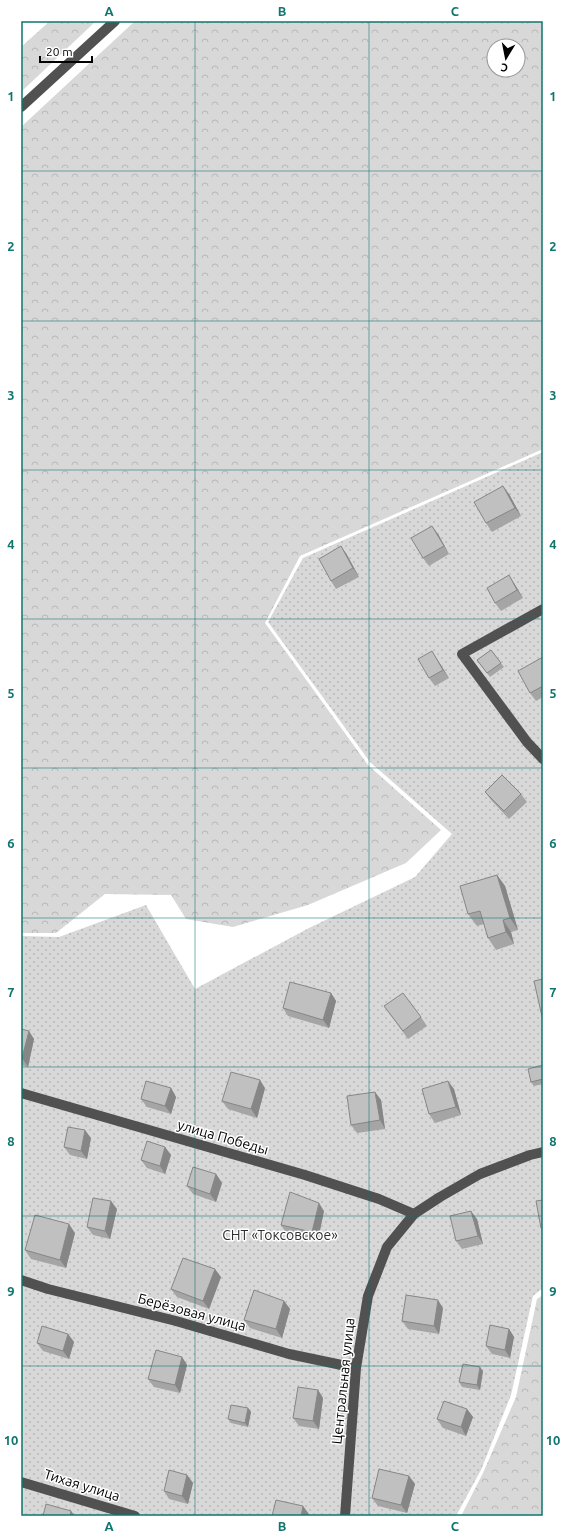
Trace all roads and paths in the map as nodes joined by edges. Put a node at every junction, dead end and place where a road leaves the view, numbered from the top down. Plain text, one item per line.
1 (115, 21) edge
2 (21, 108) edge
3 (543, 609) edge
4 (543, 759) edge
5 (21, 1094) edge
6 (543, 1152) edge
7 (414, 1214) junction
8 (21, 1280) edge
9 (356, 1368) junction
10 (21, 1482) edge
11 (135, 1516) edge
12 (345, 1516) edge

1 - 2 street
3 - 4 street
5 - 7 street, улица Победы
6 - 7 street, Центральная улица
7 - 9 street, Центральная улица
8 - 9 street, Берёзовая улица
9 - 12 street, Центральная улица
10 - 11 street, Тихая улица

